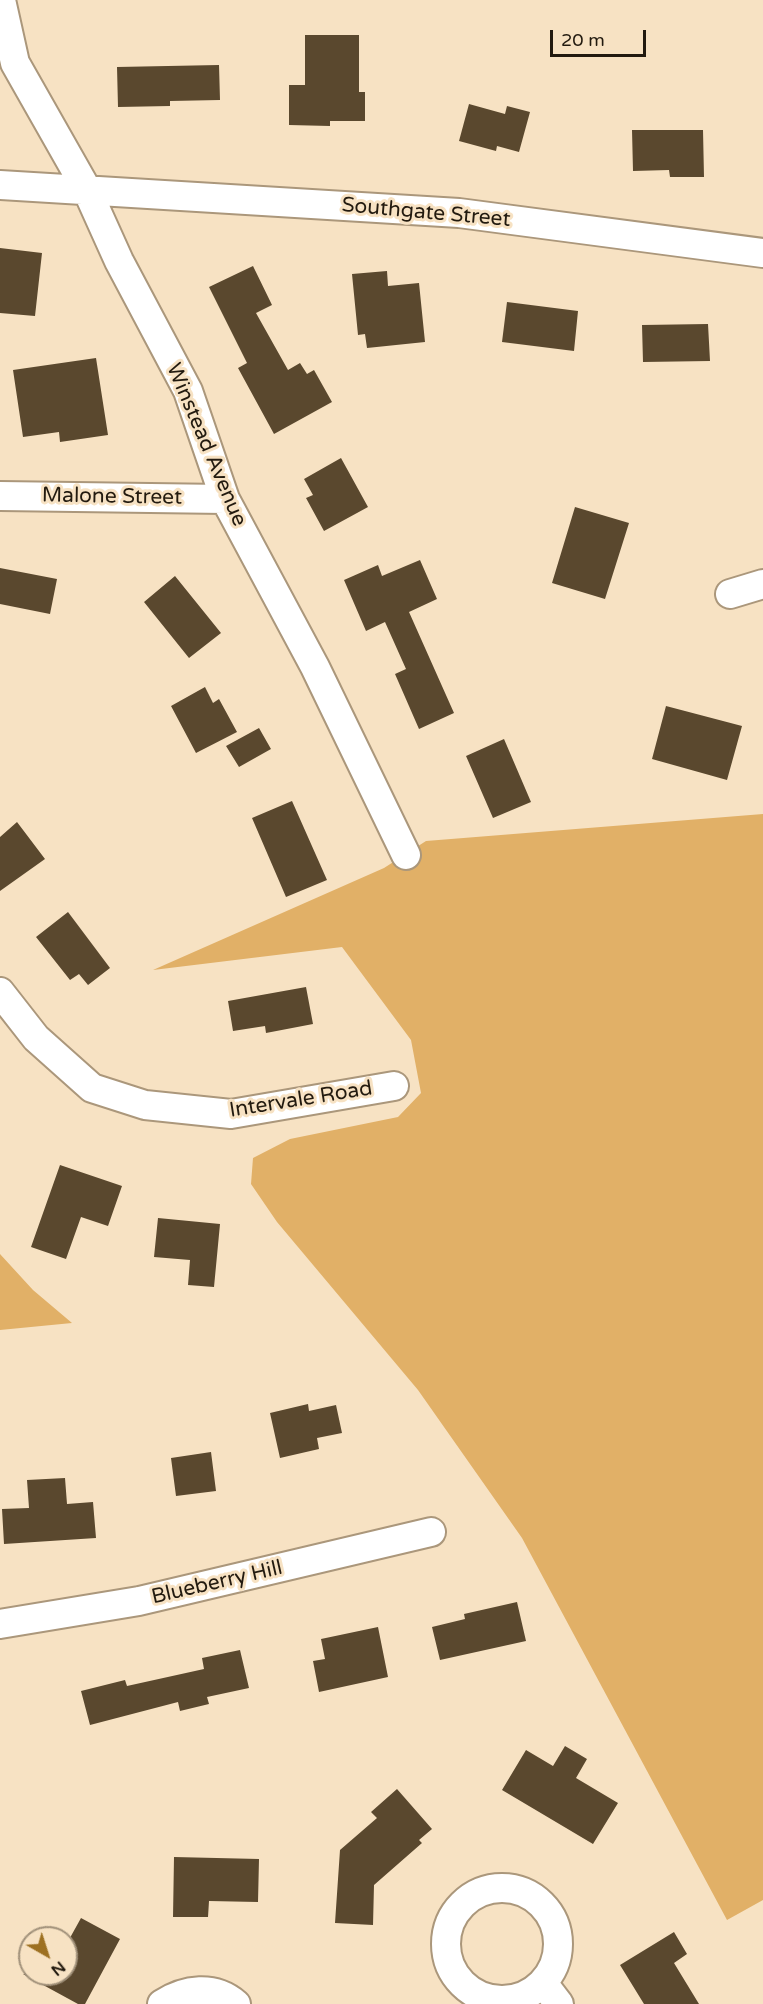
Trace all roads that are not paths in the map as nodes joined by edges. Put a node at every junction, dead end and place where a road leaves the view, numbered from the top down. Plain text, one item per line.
1 (1, 0) edge
2 (0, 185) edge
3 (87, 190) junction
4 (763, 253) edge
5 (0, 496) edge
6 (225, 499) junction
7 (763, 584) edge
8 (730, 594) dead end
9 (406, 855) dead end
10 (0, 992) edge
11 (394, 1086) dead end
12 (431, 1532) dead end
13 (0, 1624) edge
14 (162, 2004) edge
15 (236, 2004) edge

1 - 3 street, Winstead Avenue
2 - 3 street, Southgate Street
3 - 4 street, Southgate Street
3 - 6 street, Winstead Avenue
5 - 6 street, Malone Street
6 - 9 street, Winstead Avenue
7 - 8 street
10 - 11 street, Intervale Road
12 - 13 street, Blueberry Hill
14 - 15 street

